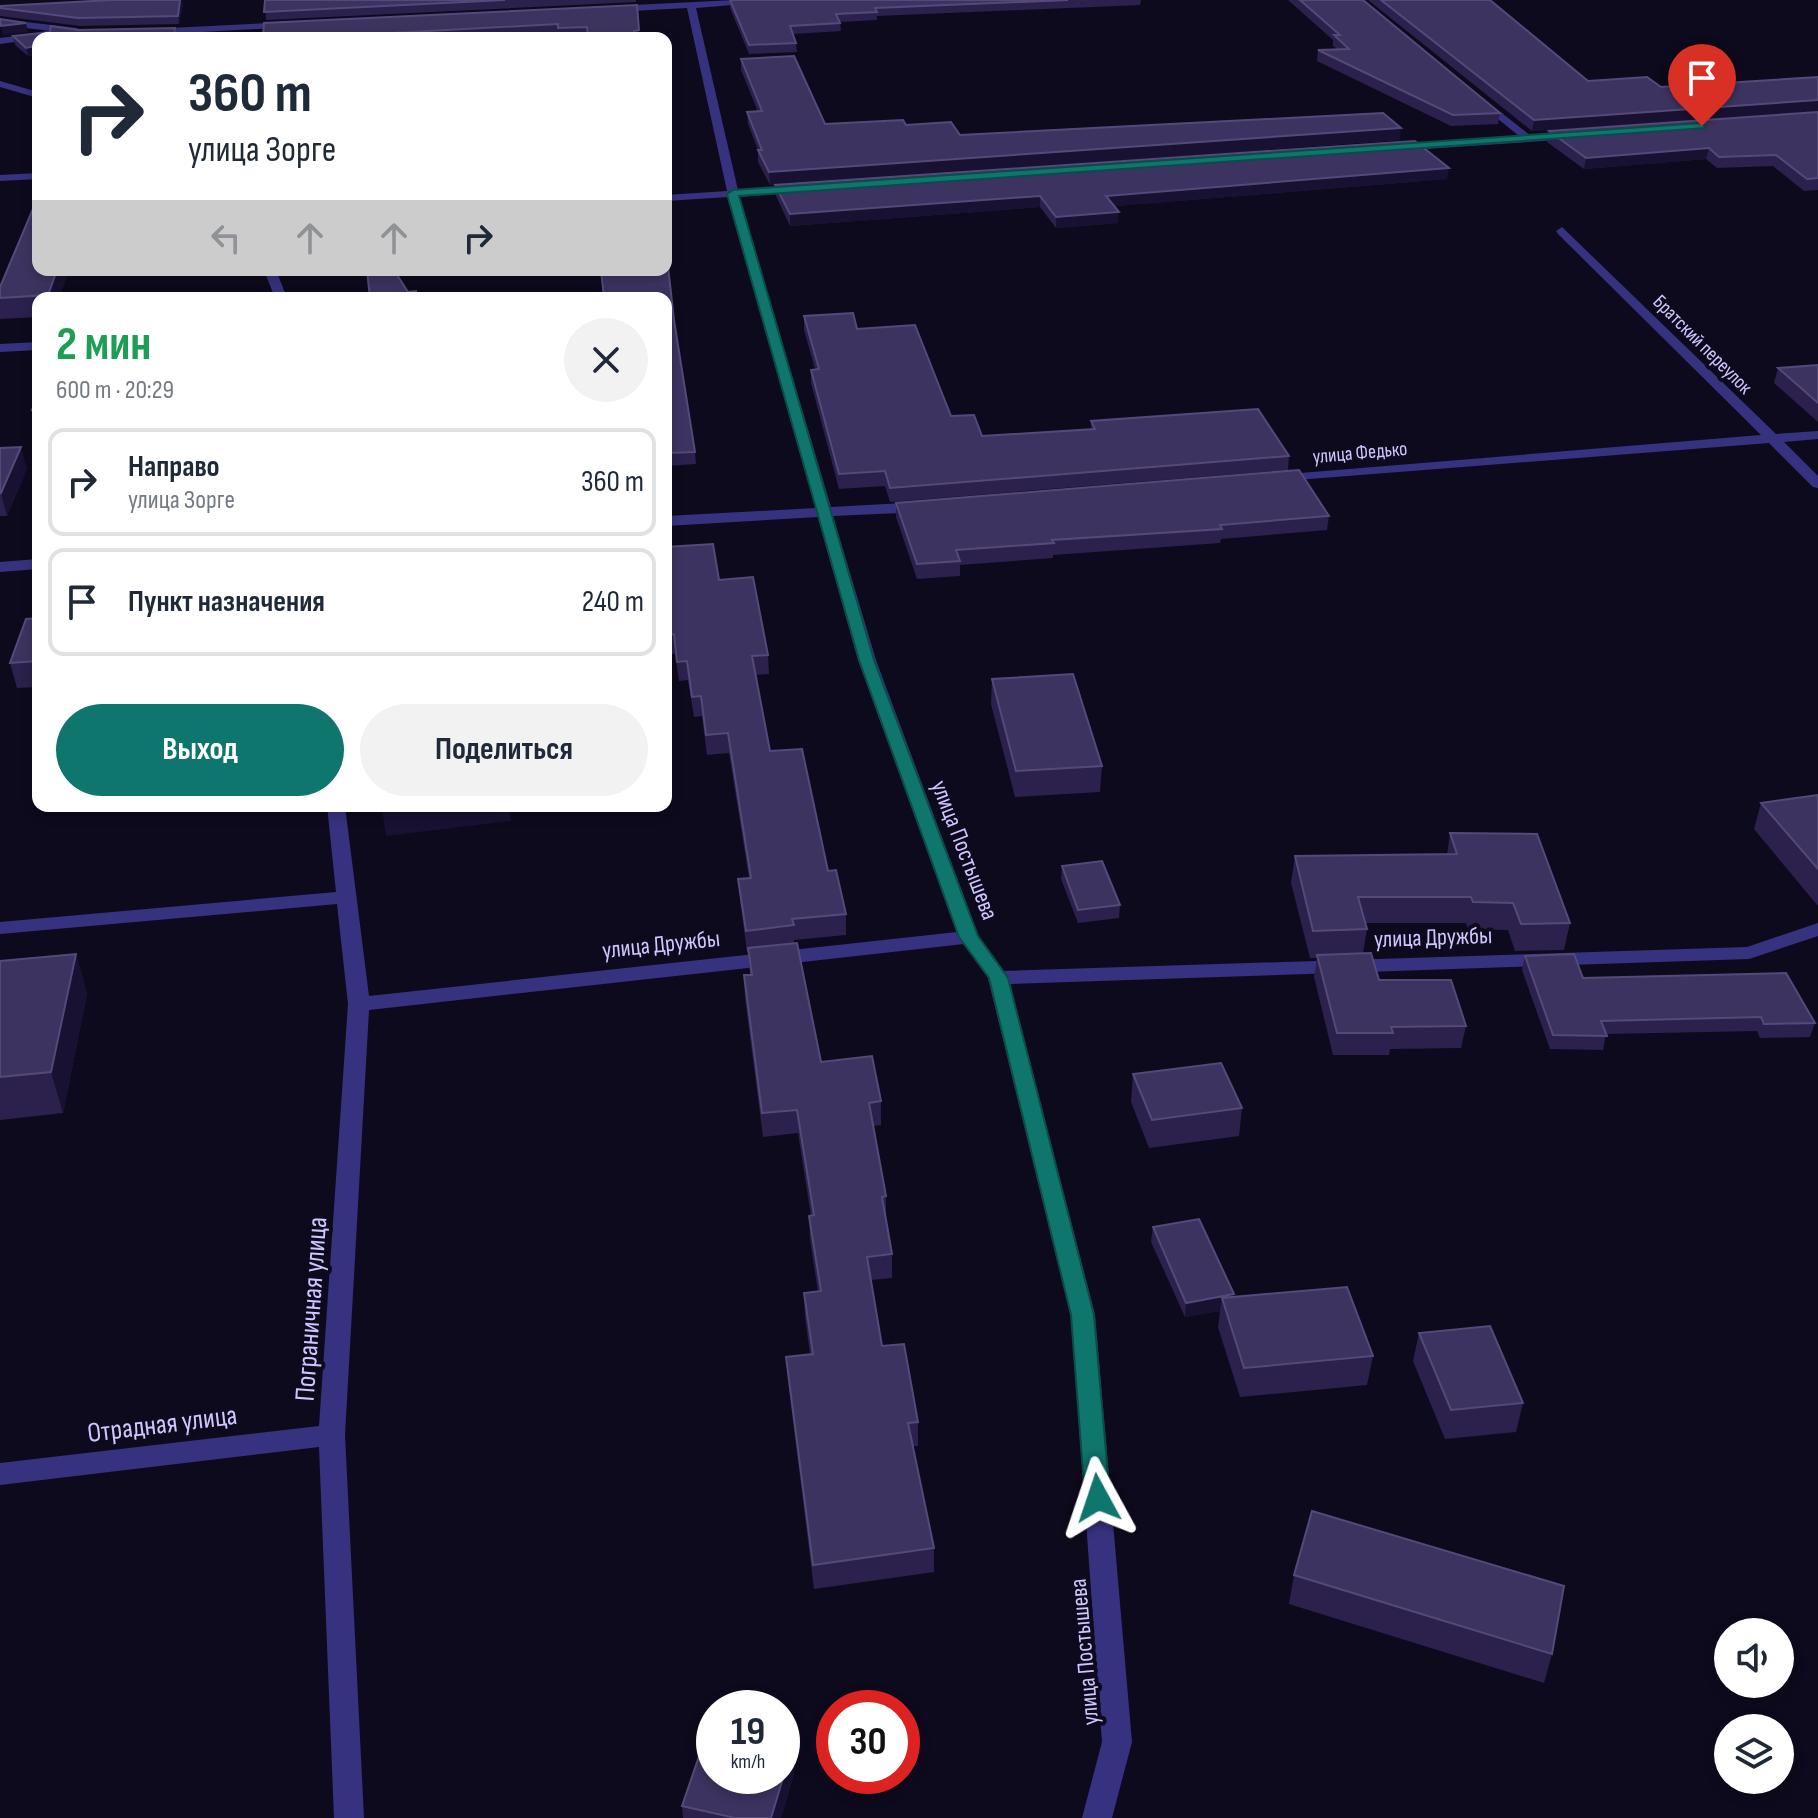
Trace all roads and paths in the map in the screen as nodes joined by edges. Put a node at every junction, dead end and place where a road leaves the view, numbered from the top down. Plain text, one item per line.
1 (789, 0) edge
2 (609, 4) edge
3 (691, 5) junction
4 (594, 10) edge
5 (0, 22) edge
6 (298, 25) edge
7 (80, 32) joint
8 (95, 32) edge
9 (143, 32) edge
10 (32, 37) edge
11 (0, 41) edge
12 (0, 84) edge
13 (1468, 90) edge
14 (32, 93) edge
15 (1590, 135) edge
16 (1529, 139) junction
17 (1386, 149) edge
18 (32, 176) edge
19 (0, 178) edge
20 (812, 188) edge
21 (733, 194) junction
22 (672, 198) edge
23 (1562, 231) dead end
24 (32, 346) edge
25 (0, 348) edge
26 (1818, 435) edge
27 (1770, 440) junction
28 (1266, 480) edge
29 (1818, 484) edge
30 (935, 506) edge
31 (825, 515) junction
32 (672, 521) edge
33 (32, 564) edge
34 (0, 567) edge
35 (337, 812) edge
36 (346, 897) junction
37 (0, 928) edge
38 (1818, 929) edge
39 (969, 937) junction
40 (998, 978) junction
41 (359, 1004) junction
42 (332, 1435) junction
43 (0, 1474) edge
44 (349, 1818) edge
45 (1097, 1818) edge

1 - 3 street
2 - 3 street
2 - 4 street
3 - 21 street, улица Постышева
5 - 7 street
6 - 9 street
7 - 8 street
10 - 11 street
12 - 14 street
13 - 16 street
15 - 16 street
16 - 17 street
18 - 19 street
20 - 21 street
21 - 22 street
21 - 31 street, улица Постышева
23 - 27 street, Братский переулок
24 - 25 street
26 - 27 street, улица Федько
27 - 28 street, улица Федько
27 - 29 street, Братский переулок
30 - 31 street
31 - 32 street
31 - 39 street, улица Постышева
33 - 34 street
35 - 36 street, Пограничная улица
36 - 37 street
36 - 41 street, Пограничная улица
38 - 40 street, улица Дружбы
39 - 40 street, улица Постышева
39 - 41 street, улица Дружбы
40 - 45 street, улица Постышева
41 - 42 street, Пограничная улица
42 - 43 street, Отрадная улица
42 - 44 street, Пограничная улица

